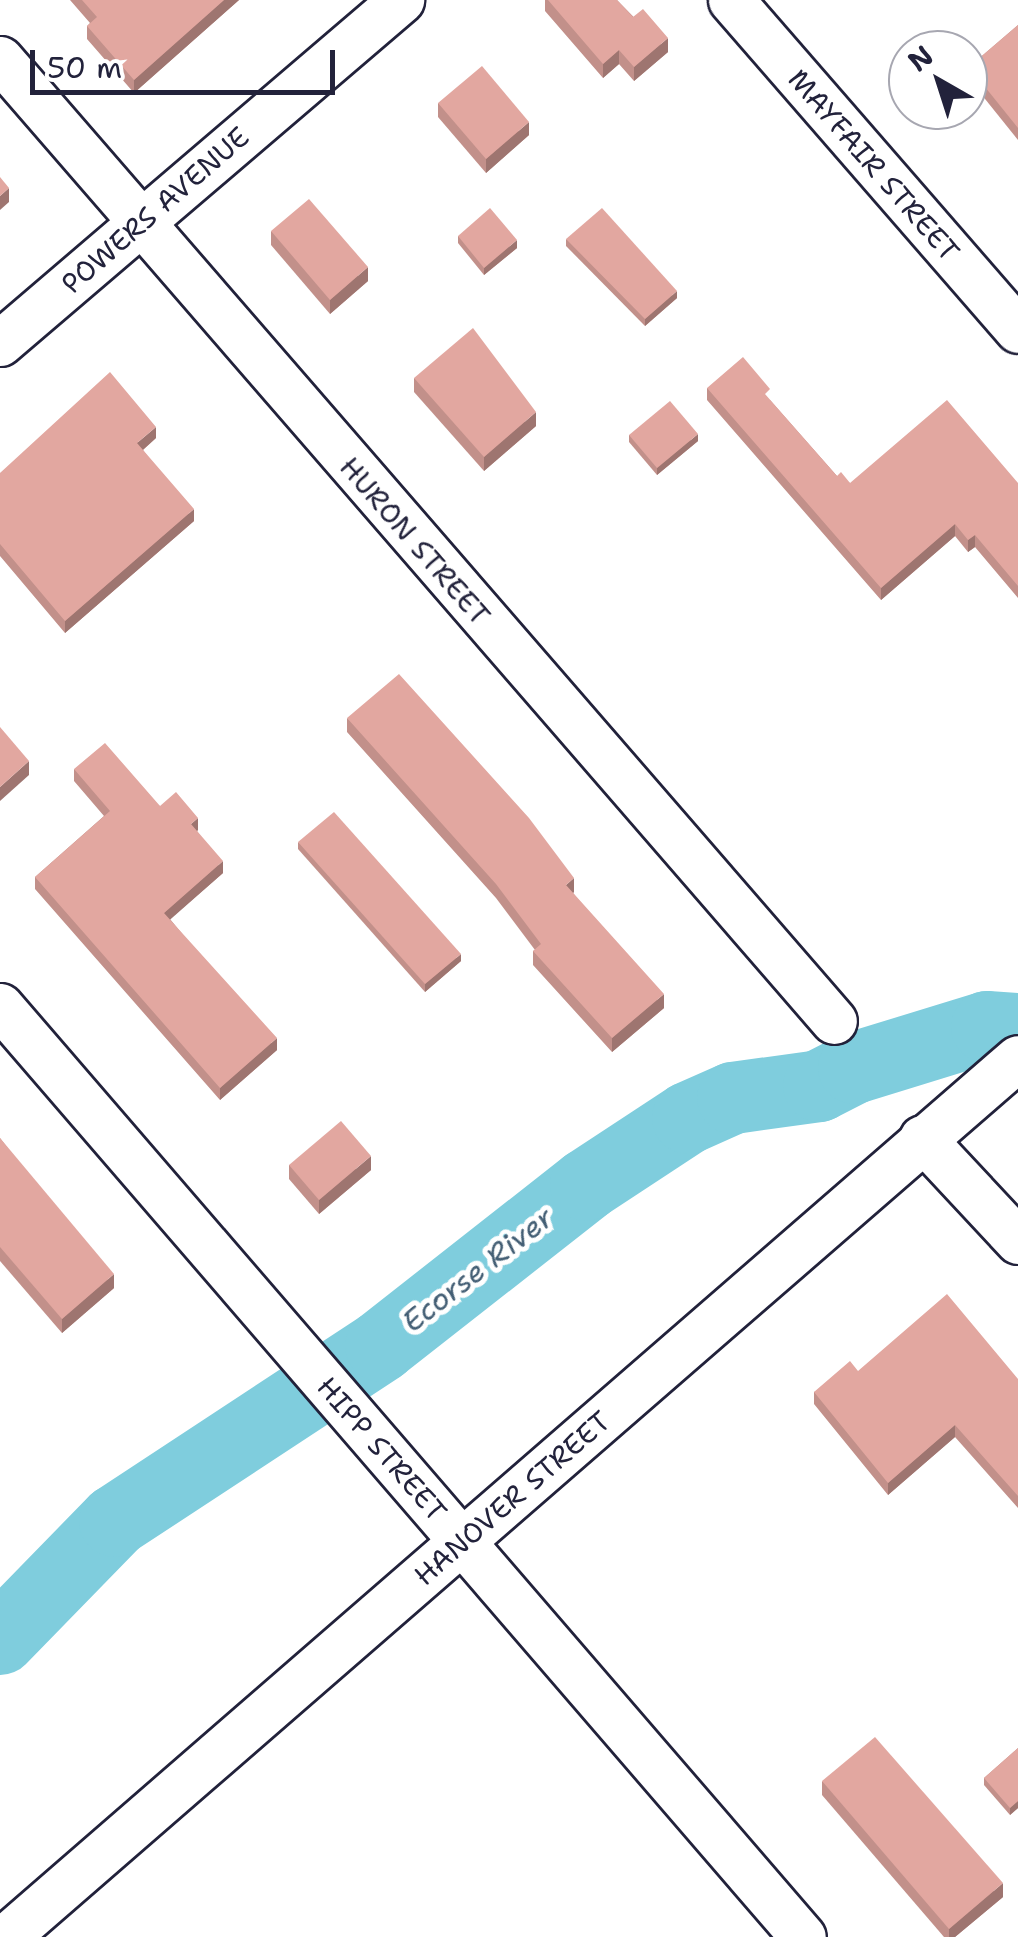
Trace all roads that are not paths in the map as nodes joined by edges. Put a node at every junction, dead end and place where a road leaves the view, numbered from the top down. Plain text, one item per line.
1 (401, 0) edge
2 (730, 0) edge
3 (0, 59) edge
4 (140, 223) junction
5 (1018, 330) edge
6 (0, 343) edge
7 (0, 1006) edge
8 (834, 1021) dead end
9 (1018, 1058) edge
10 (922, 1138) junction
11 (1018, 1241) edge
12 (462, 1542) junction
13 (6, 1937) edge
14 (803, 1937) edge

1 - 4 street, POWERS AVENUE
2 - 5 street, MAYFAIR STREET
3 - 4 street, HURON STREET
4 - 6 street, POWERS AVENUE
4 - 8 street, HURON STREET
7 - 12 street, HIPP STREET
9 - 10 street, HANOVER STREET
10 - 11 street
10 - 12 street, HANOVER STREET
12 - 13 street, HANOVER STREET
12 - 14 street, HIPP STREET

